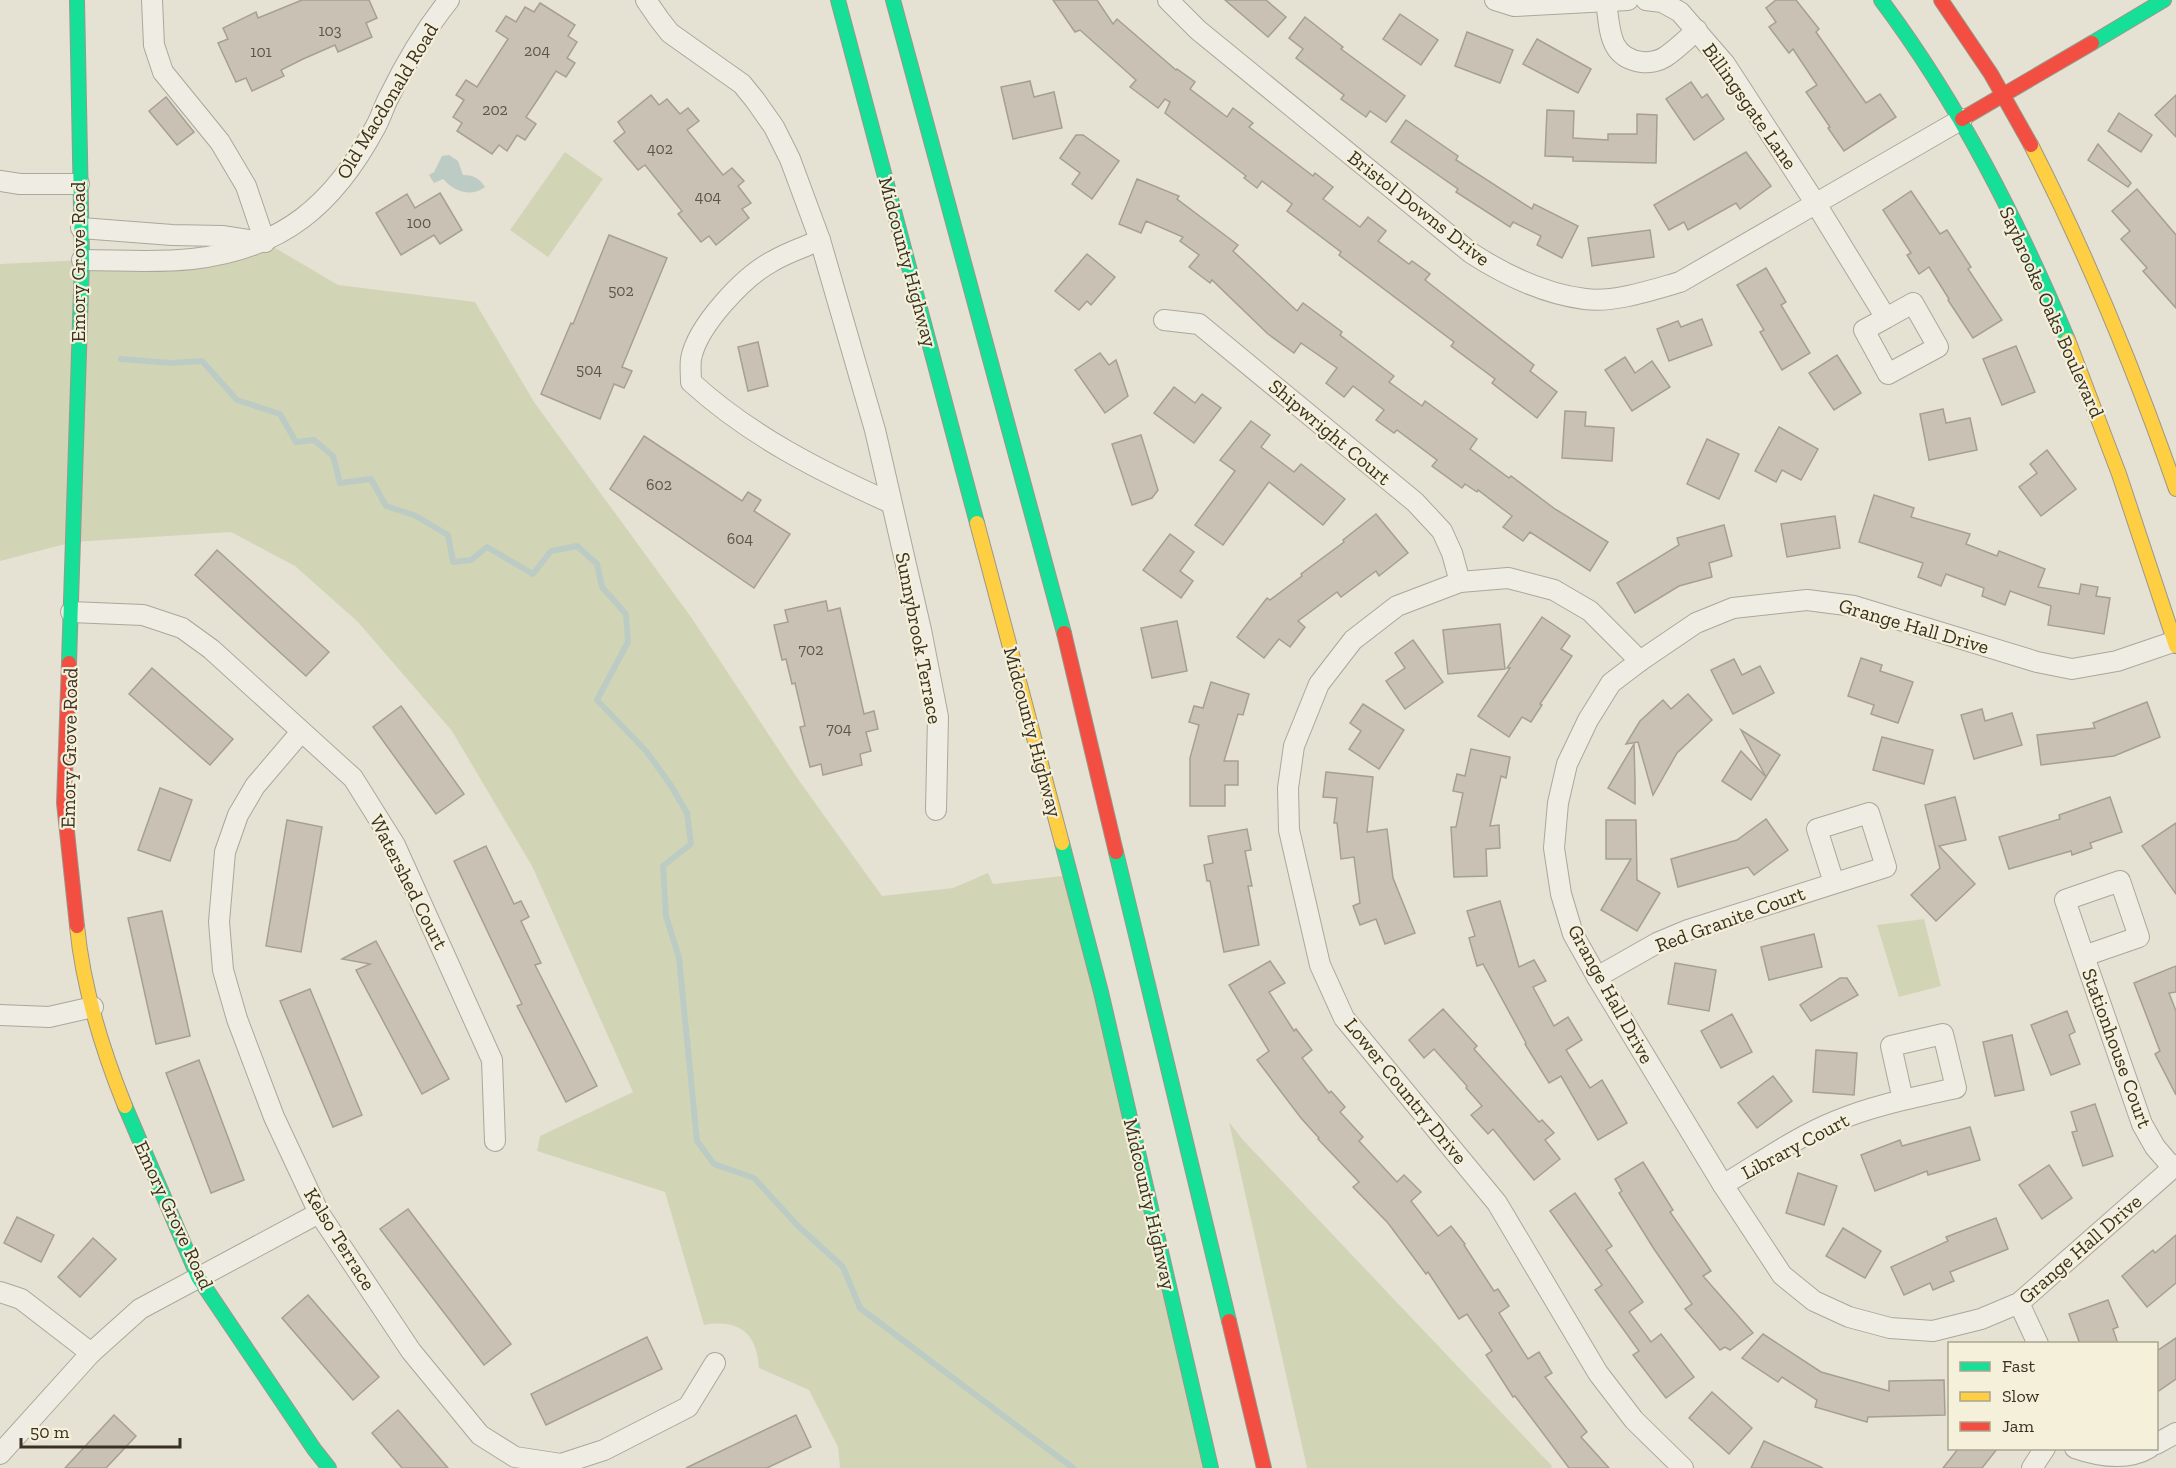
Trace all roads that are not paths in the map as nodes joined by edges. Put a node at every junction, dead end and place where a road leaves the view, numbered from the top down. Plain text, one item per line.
1 (76, 0) edge
2 (152, 0) edge
3 (449, 0) edge
4 (646, 0) edge
5 (838, 0) edge
6 (893, 0) edge
7 (1168, 0) edge
8 (1495, 0) edge
9 (1628, 0) edge
10 (1646, 0) edge
11 (1881, 0) edge
12 (1941, 0) edge
13 (2164, 0) edge
14 (1606, 1) edge
15 (1697, 30) junction
16 (2004, 94) junction
17 (1962, 119) junction
18 (0, 181) edge
19 (79, 184) junction
20 (1816, 204) junction
21 (81, 228) junction
22 (820, 240) junction
23 (265, 242) junction
24 (82, 260) junction
25 (1886, 318) dead end
26 (1164, 320) dead end
27 (2176, 489) edge
28 (891, 503) junction
29 (1460, 582) junction
30 (71, 612) junction
31 (2176, 643) edge
32 (1640, 661) junction
33 (301, 732) junction
34 (936, 810) dead end
35 (1834, 883) dead end
36 (2084, 956) dead end
37 (1597, 976) junction
38 (93, 1007) junction
39 (0, 1015) edge
40 (1903, 1100) dead end
41 (495, 1141) dead end
42 (2174, 1167) edge
43 (1723, 1185) junction
44 (319, 1213) junction
45 (198, 1277) junction
46 (0, 1292) edge
47 (2019, 1303) junction
48 (2037, 1342) edge
49 (91, 1353) junction
50 (715, 1363) dead end
51 (2176, 1433) edge
52 (2158, 1443) edge
53 (2044, 1450) edge
54 (2078, 1450) edge
55 (2145, 1450) edge
56 (0, 1454) edge
57 (329, 1468) edge
58 (1211, 1468) edge
59 (1264, 1468) edge
60 (1683, 1468) edge
61 (2032, 1468) edge

1 - 19 street, Emory Grove Road
2 - 23 street
3 - 23 street, Old Macdonald Road
4 - 22 street, Sunnybrook Terrace
5 - 58 street, Midcounty Highway
6 - 59 street
7 - 20 street, Bristol Downs Drive
8 - 14 street
9 - 14 street
10 - 15 street, Billingsgate Lane
11 - 17 street, Saybrooke Oaks Boulevard
12 - 16 street
13 - 16 street
14 - 15 street
15 - 20 street, Billingsgate Lane
16 - 17 street
16 - 27 street
17 - 20 street, Bristol Downs Drive
17 - 31 street, Saybrooke Oaks Boulevard
18 - 19 street
19 - 21 street, Emory Grove Road
20 - 25 street, Billingsgate Lane
21 - 23 street
21 - 24 street, Emory Grove Road
22 - 28 street, Sunnybrook Terrace
22 - 28 street
23 - 24 street, Old Macdonald Road
24 - 30 street, Emory Grove Road
26 - 29 street, Shipwright Court
28 - 34 street, Sunnybrook Terrace
29 - 32 street, Lower Country Drive
29 - 60 street, Lower Country Drive
30 - 33 street, Watershed Court
30 - 38 street, Emory Grove Road
31 - 32 street, Grange Hall Drive
32 - 37 street, Grange Hall Drive
33 - 41 street, Watershed Court
33 - 44 street, Kelso Terrace
35 - 37 street, Red Granite Court
36 - 42 street, Stationhouse Court
37 - 43 street, Grange Hall Drive
38 - 39 street
38 - 45 street, Emory Grove Road
40 - 43 street, Library Court
42 - 47 street, Grange Hall Drive
43 - 47 street, Grange Hall Drive
44 - 45 street
44 - 50 street, Kelso Terrace
45 - 49 street
45 - 57 street, Emory Grove Road
46 - 49 street
47 - 48 street
49 - 56 street
51 - 52 street
53 - 61 street
54 - 55 street

